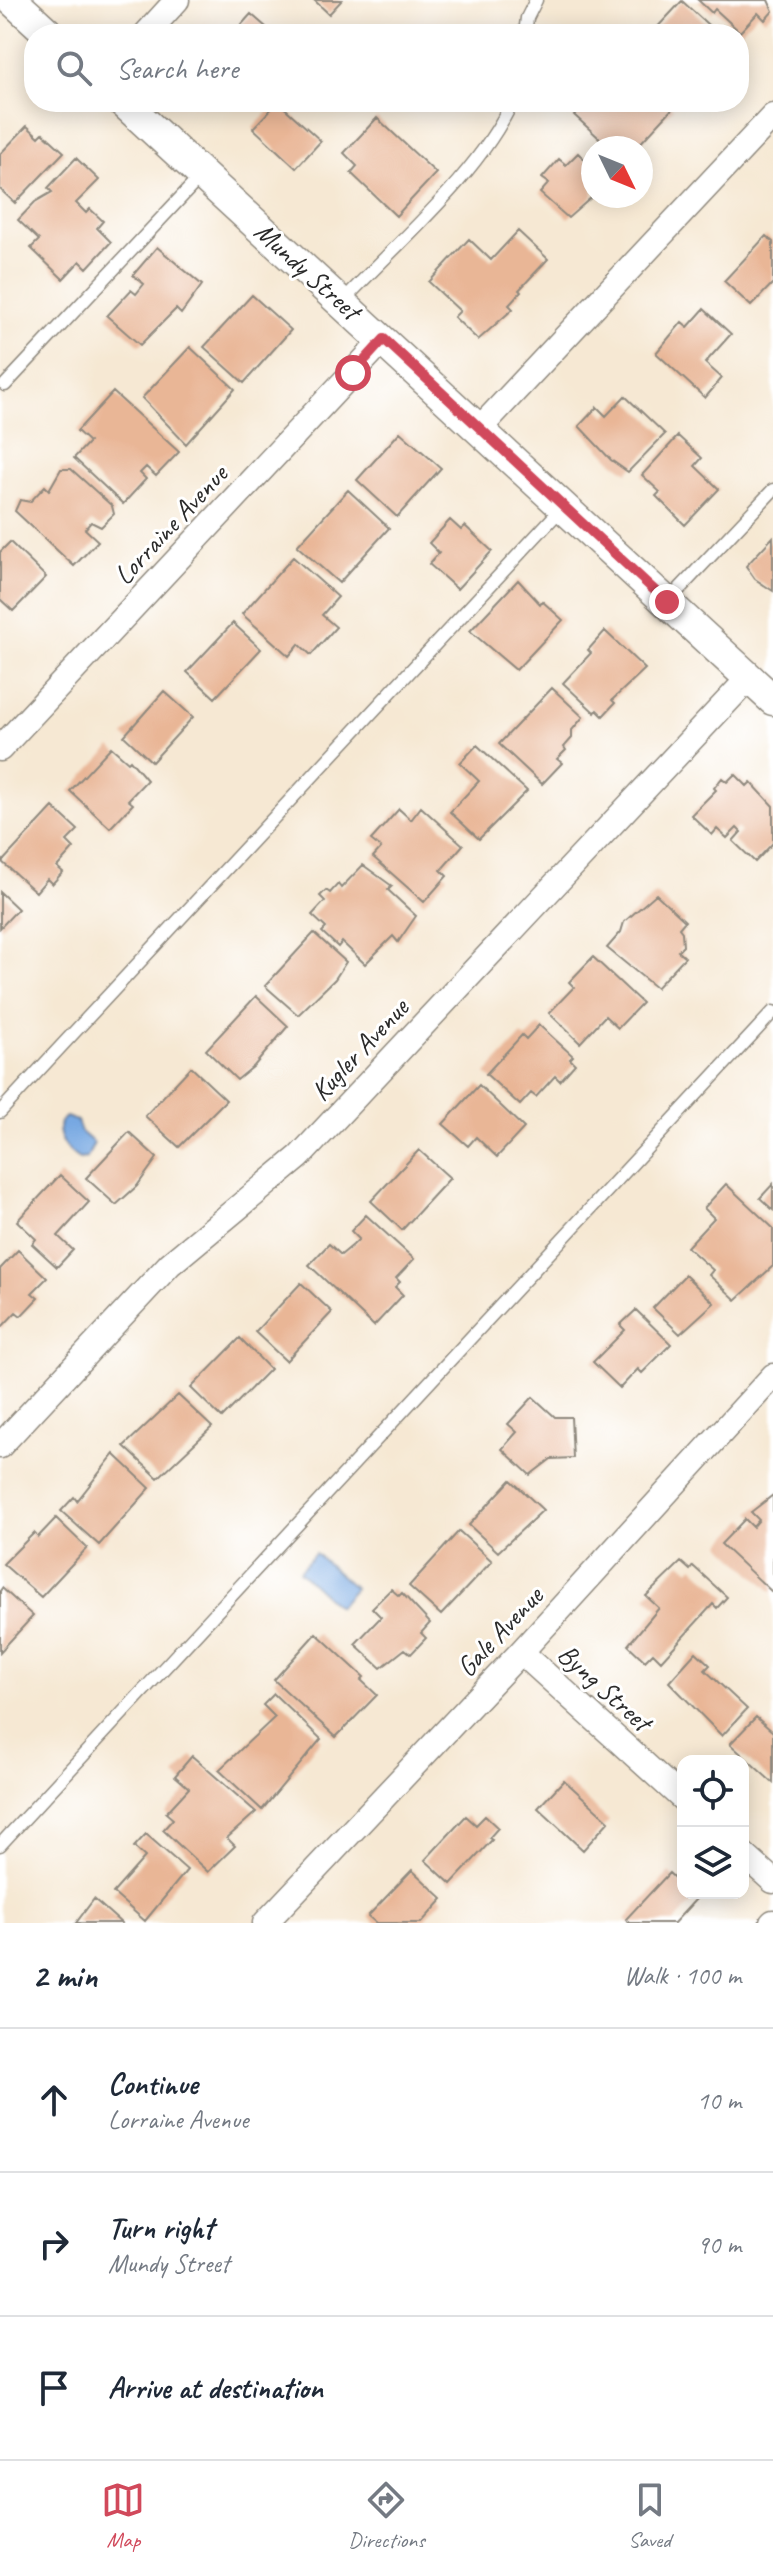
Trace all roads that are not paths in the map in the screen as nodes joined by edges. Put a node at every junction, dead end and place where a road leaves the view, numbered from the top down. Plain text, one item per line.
1 (12, 0) edge
2 (177, 0) edge
3 (536, 0) edge
4 (38, 24) edge
5 (155, 24) edge
6 (526, 24) edge
7 (134, 112) edge
8 (507, 112) edge
9 (773, 116) edge
10 (202, 175) junction
11 (342, 302) junction
12 (384, 339) junction
13 (5, 385) dead end
14 (480, 428) junction
15 (773, 490) edge
16 (563, 506) junction
17 (667, 602) junction
18 (749, 678) junction
19 (773, 700) edge
20 (0, 749) edge
21 (773, 1012) edge
22 (0, 1112) edge
23 (773, 1376) edge
24 (0, 1446) edge
25 (521, 1652) junction
26 (677, 1794) edge
27 (0, 1845) edge
28 (749, 1859) edge
29 (773, 1881) edge
30 (265, 1923) edge

1 - 4 street
2 - 5 street
3 - 6 lane
7 - 10 street, Mundy Street
8 - 11 lane
9 - 14 street
10 - 11 street, Mundy Street
10 - 13 lane
11 - 12 street, Mundy Street
12 - 14 street, Mundy Street
12 - 20 street, Lorraine Avenue
14 - 16 street, Mundy Street
15 - 17 lane
16 - 17 street, Mundy Street
16 - 22 lane
17 - 18 street, Mundy Street
18 - 19 street, Mundy Street
18 - 24 street, Kugler Avenue
21 - 27 lane
23 - 25 street, Gale Avenue
25 - 26 street, Byng Street
25 - 30 street, Gale Avenue
28 - 29 street

